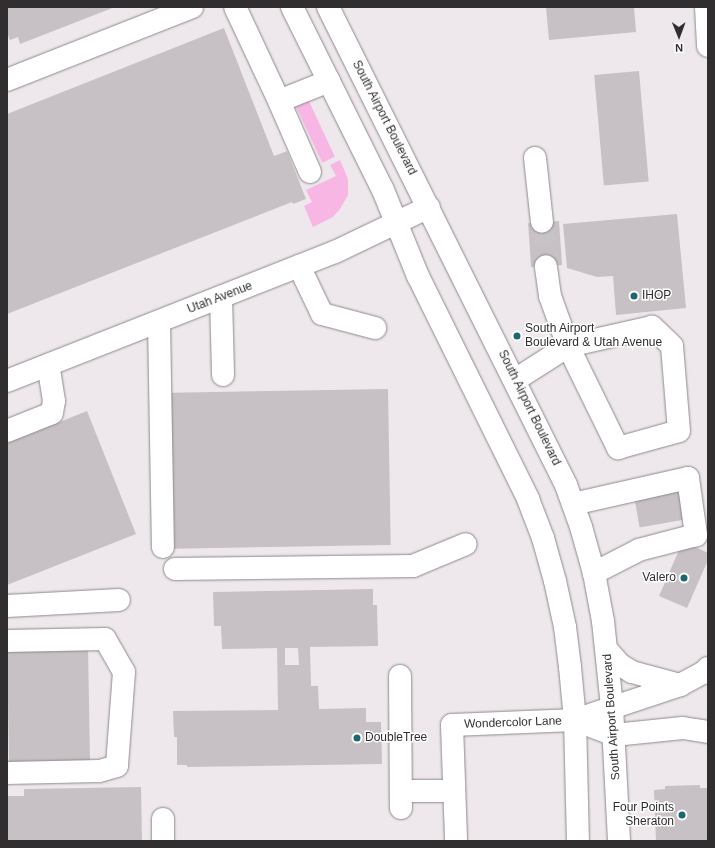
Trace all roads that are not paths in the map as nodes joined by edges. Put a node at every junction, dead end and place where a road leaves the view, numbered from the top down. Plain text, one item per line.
1 (192, 7) edge
2 (235, 7) edge
3 (292, 7) edge
4 (328, 7) edge
5 (706, 7) edge
6 (708, 46) edge
7 (7, 80) edge
8 (328, 81) junction
9 (279, 101) junction
10 (535, 158) dead end
11 (310, 172) dead end
12 (429, 208) junction
13 (396, 222) junction
14 (542, 222) tunnel mouth
15 (299, 266) junction
16 (546, 266) tunnel mouth
17 (221, 297) junction
18 (159, 322) junction
19 (375, 328) dead end
20 (568, 346) junction
21 (48, 365) junction
22 (223, 375) dead end
23 (515, 380) junction
24 (7, 381) edge
25 (7, 431) edge
26 (573, 504) junction
27 (466, 544) dead end
28 (163, 547) dead end
29 (175, 569) dead end
30 (594, 573) junction
31 (118, 600) dead end
32 (7, 606) edge
33 (7, 640) edge
34 (607, 650) junction
35 (708, 668) edge
36 (400, 676) dead end
37 (680, 685) junction
38 (612, 707) junction
39 (575, 720) junction
40 (708, 732) edge
41 (614, 735) junction
42 (7, 773) edge
43 (454, 791) junction
44 (163, 819) dead end
45 (163, 841) edge
46 (456, 841) edge
47 (578, 841) edge
48 (618, 841) edge

1 - 7 main road
2 - 9 main road
3 - 8 main road
4 - 12 main road, South Airport Boulevard
5 - 6 main road
8 - 9 main road
8 - 13 main road
9 - 11 main road
10 - 14 main road
12 - 13 main road, Utah Avenue
12 - 23 main road, South Airport Boulevard
13 - 15 main road, Utah Avenue
13 - 39 main road
15 - 17 main road, Utah Avenue
15 - 19 main road
16 - 20 main road
17 - 18 main road, Utah Avenue
17 - 22 main road
18 - 21 main road, Utah Avenue
18 - 28 main road
20 - 20 main road
20 - 23 main road
21 - 24 main road, Utah Avenue
21 - 25 main road
23 - 26 main road, South Airport Boulevard
26 - 30 main road, South Airport Boulevard
26 - 30 main road
27 - 29 main road
30 - 34 main road, South Airport Boulevard
31 - 32 main road
33 - 42 main road
34 - 37 main road
34 - 38 main road, South Airport Boulevard
35 - 37 main road
36 - 43 main road
37 - 38 main road
38 - 39 main road
38 - 41 main road, South Airport Boulevard
39 - 41 main road
39 - 43 main road, Wondercolor Lane
39 - 47 main road
40 - 41 main road
41 - 48 main road, South Airport Boulevard
43 - 46 main road
44 - 45 main road

